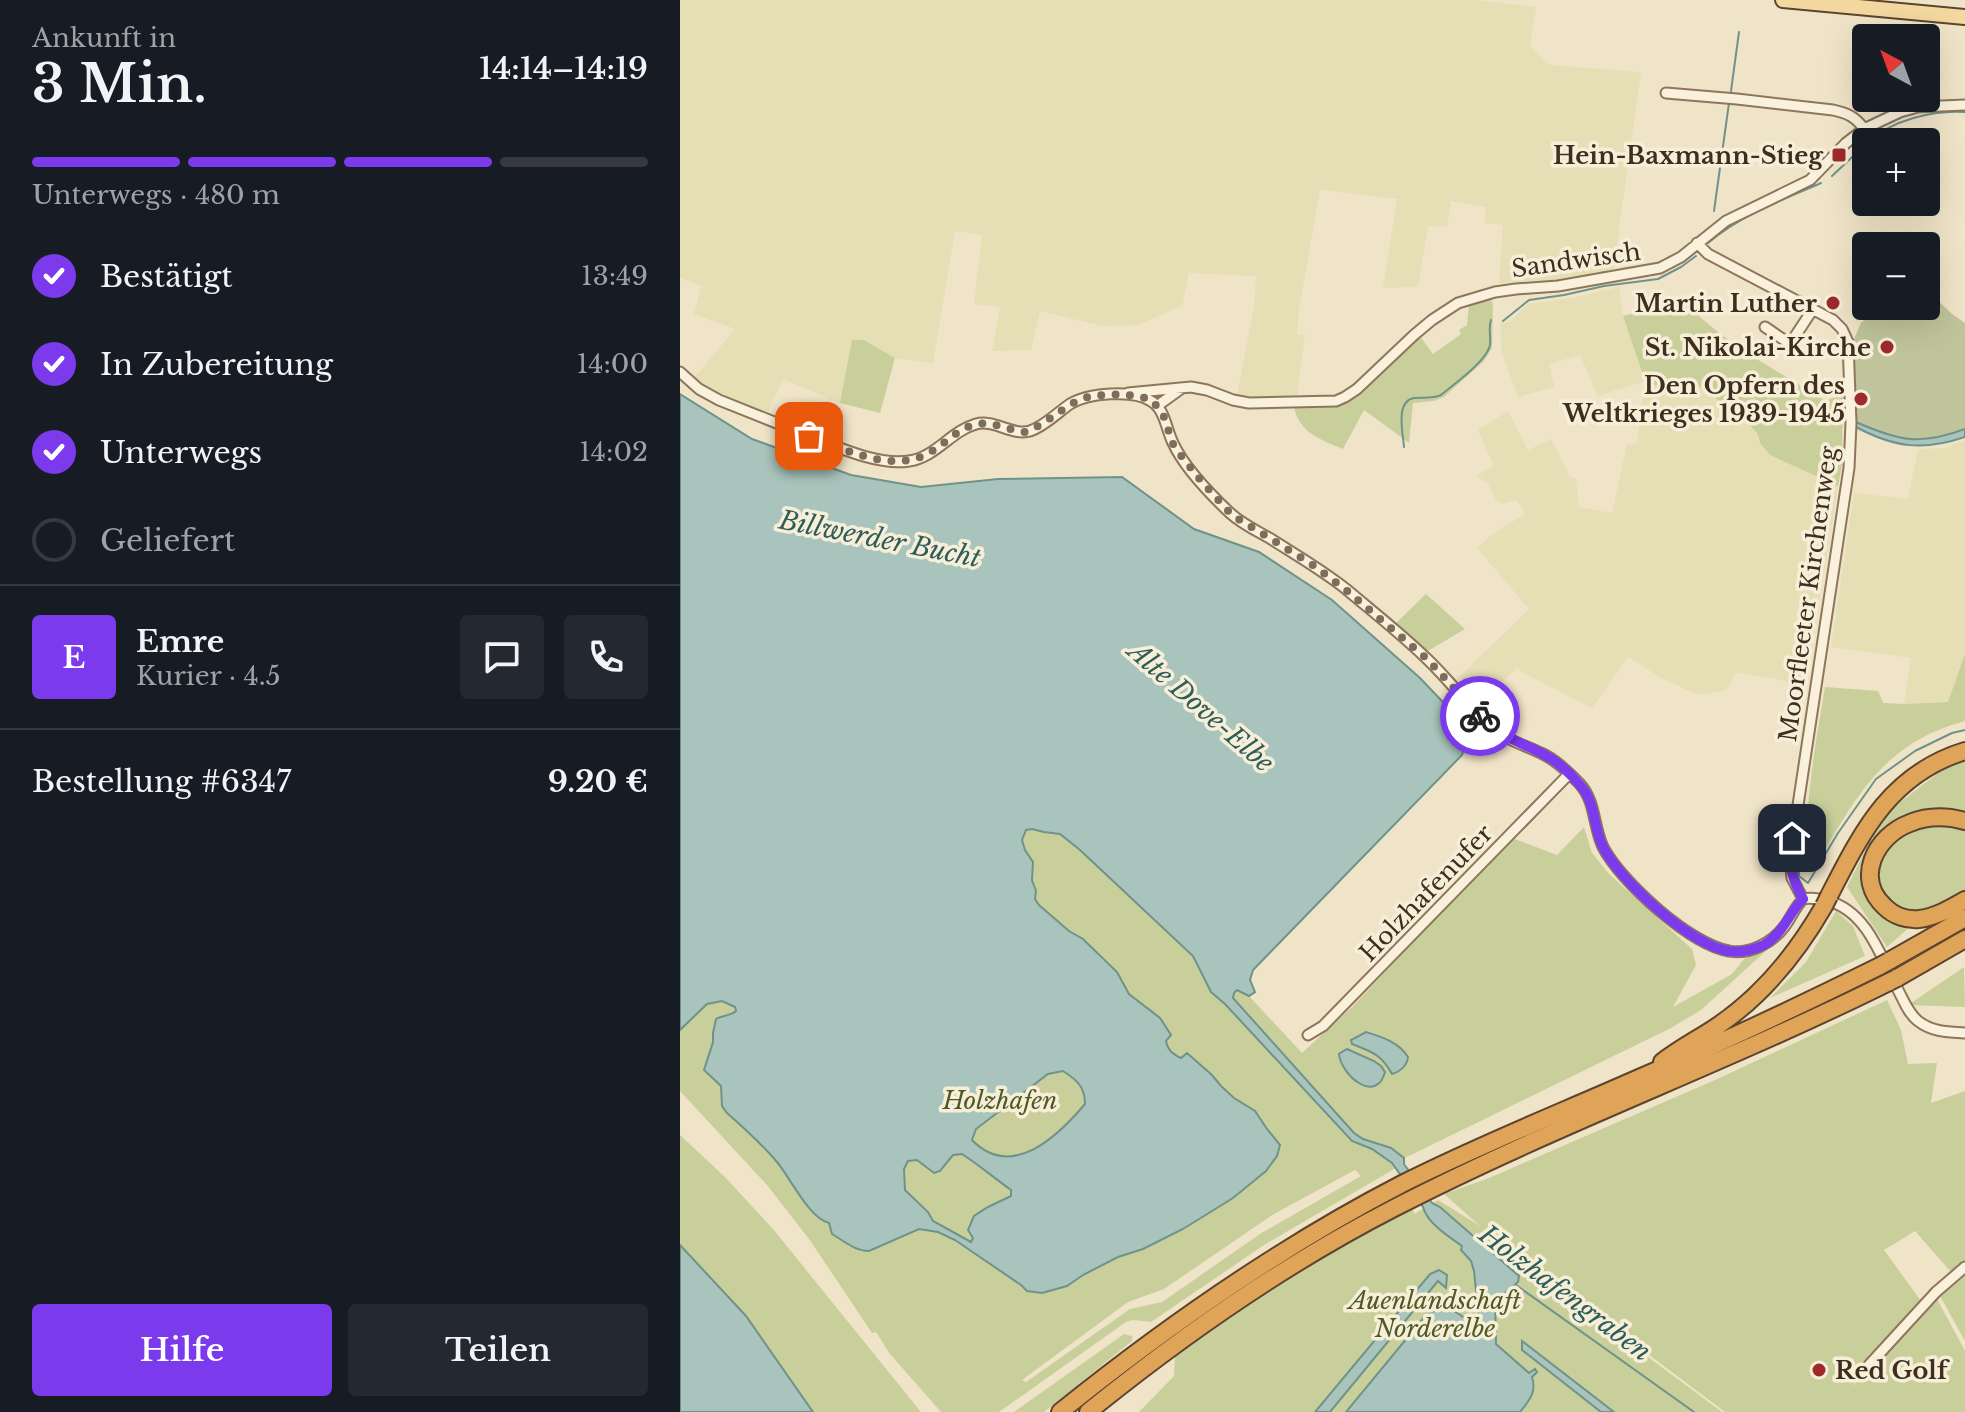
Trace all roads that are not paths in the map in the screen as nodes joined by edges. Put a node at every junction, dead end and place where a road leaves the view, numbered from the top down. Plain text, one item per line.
1 (1783, 0) edge
2 (1965, 17) edge
3 (1666, 93) dead end
4 (1965, 105) edge
5 (1863, 128) edge
6 (1866, 128) edge
7 (1852, 138) edge
8 (1697, 243) junction
9 (1813, 309) junction
10 (1765, 327) dead end
11 (680, 372) edge
12 (1182, 388) junction
13 (1123, 394) junction
14 (1157, 406) junction
15 (1965, 751) edge
16 (1569, 774) junction
17 (1965, 821) edge
18 (1803, 899) junction
19 (1965, 900) edge
20 (1965, 918) edge
21 (1965, 939) edge
22 (1965, 947) edge
23 (1931, 959) junction
24 (1965, 1033) edge
25 (1308, 1035) dead end
26 (1638, 1079) junction
27 (1965, 1267) edge
28 (1869, 1365) dead end
29 (1060, 1412) edge
30 (1088, 1412) edge

1 - 2 main road
3 - 5 street
4 - 6 street, Sandwisch
7 - 8 street, Sandwisch
8 - 9 street, Moorfleeter Kirchenweg
8 - 12 street, Sandwisch
9 - 10 street
9 - 18 street, Moorfleeter Kirchenweg
11 - 13 street, Sandwisch
12 - 13 street, Sandwisch
12 - 14 street
13 - 14 street
14 - 16 street
15 - 26 highway
16 - 18 street
16 - 25 street, Holzhafenufer
17 - 19 highway
18 - 24 street
20 - 26 highway
21 - 23 highway
22 - 23 highway
23 - 30 highway
26 - 29 highway
27 - 28 street

